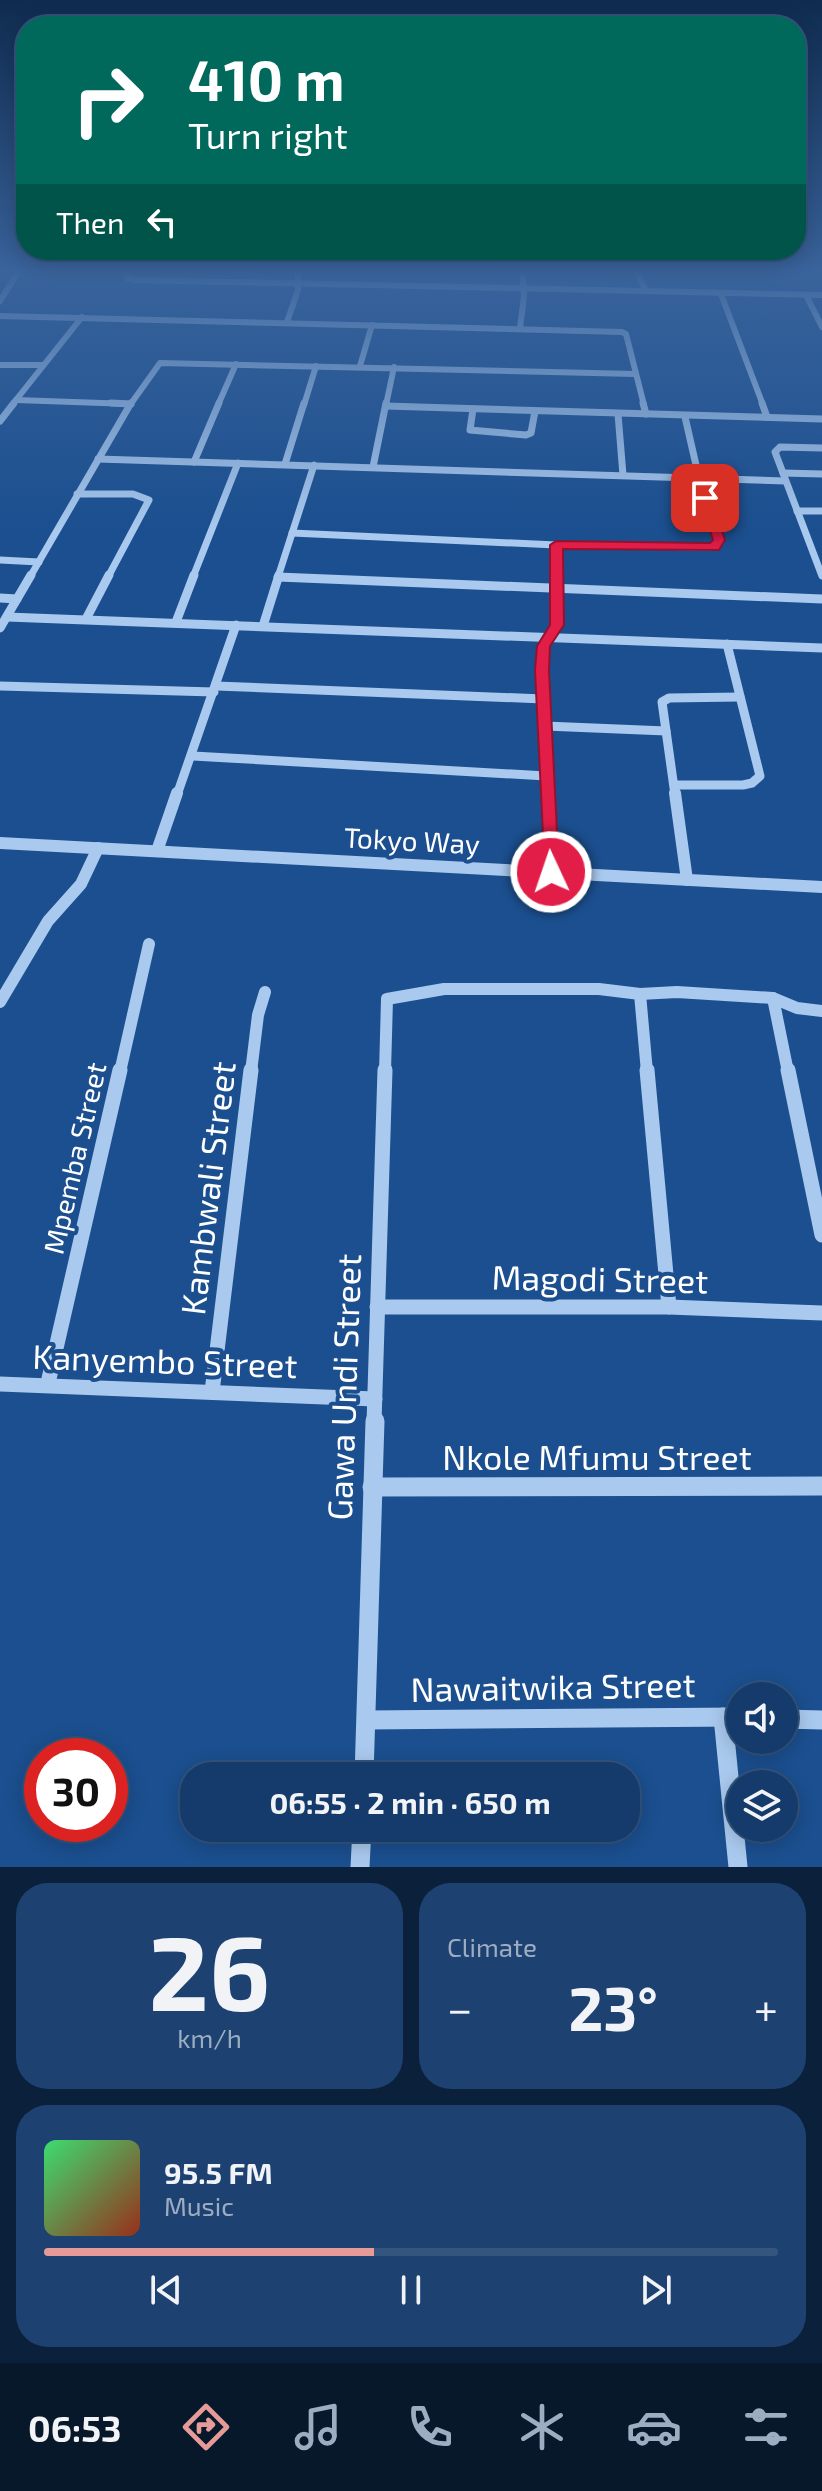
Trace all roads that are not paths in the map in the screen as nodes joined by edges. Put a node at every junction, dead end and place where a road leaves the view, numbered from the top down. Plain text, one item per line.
1 (50, 356) edge
2 (363, 356) edge
3 (631, 356) edge
4 (744, 356) edge
5 (236, 364) junction
6 (0, 365) edge
7 (43, 365) junction
8 (316, 366) junction
9 (360, 366) junction
10 (394, 367) junction
11 (636, 374) junction
12 (16, 400) junction
13 (131, 404) junction
14 (386, 406) junction
15 (473, 409) junction
16 (535, 411) junction
17 (618, 414) junction
18 (646, 414) junction
19 (685, 417) junction
20 (767, 417) junction
21 (822, 419) edge
22 (0, 421) edge
23 (822, 448) edge
24 (98, 459) junction
25 (194, 462) junction
26 (238, 463) junction
27 (285, 464) junction
28 (314, 465) junction
29 (373, 467) junction
30 (822, 474) edge
31 (623, 475) junction
32 (784, 477) junction
33 (699, 478) junction
34 (77, 494) junction
35 (797, 511) junction
36 (822, 511) edge
37 (292, 533) junction
38 (556, 545) junction
39 (818, 551) edge
40 (0, 560) edge
41 (39, 562) junction
42 (822, 576) edge
43 (278, 577) junction
44 (557, 588) junction
45 (0, 598) edge
46 (17, 599) junction
47 (822, 599) edge
48 (7, 617) junction
49 (86, 619) junction
50 (176, 622) junction
51 (236, 625) junction
52 (263, 626) junction
53 (0, 628) edge
54 (551, 636) junction
55 (727, 644) junction
56 (822, 648) edge
57 (0, 686) edge
58 (215, 689) junction
59 (740, 697) junction
60 (543, 699) junction
61 (545, 726) junction
62 (666, 731) junction
63 (193, 756) junction
64 (546, 776) junction
65 (675, 785) junction
66 (0, 843) edge
67 (98, 848) junction
68 (157, 851) junction
69 (551, 872) junction
70 (687, 880) junction
71 (822, 887) edge
72 (149, 944) dead end
73 (265, 992) dead end
74 (640, 994) junction
75 (773, 998) junction
76 (0, 1002) edge
77 (822, 1011) edge
78 (822, 1235) edge
79 (377, 1307) junction
80 (669, 1307) junction
81 (822, 1313) edge
82 (48, 1383) junction
83 (0, 1384) edge
84 (212, 1392) junction
85 (375, 1399) junction
86 (822, 1486) edge
87 (372, 1487) junction
88 (726, 1717) edge
89 (798, 1719) edge
90 (367, 1720) junction
91 (822, 1720) edge
92 (733, 1754) edge
93 (365, 1762) edge
94 (361, 1842) edge
95 (360, 1867) edge
96 (738, 1867) edge

1 - 7 street
2 - 9 street
3 - 11 street
4 - 20 street
5 - 8 street
5 - 13 street
5 - 25 street
6 - 7 street
7 - 12 street
8 - 9 street
8 - 27 street
9 - 10 street
10 - 11 street
10 - 14 street
11 - 18 street
12 - 13 street
12 - 22 street
13 - 24 street
14 - 15 street
14 - 29 street
15 - 16 street
15 - 16 street
16 - 17 street
17 - 18 street
17 - 31 street
18 - 19 street
19 - 20 street
19 - 33 street
20 - 21 street
23 - 32 street
24 - 25 street
24 - 34 street
25 - 26 street
26 - 27 street
26 - 50 street
27 - 28 street
28 - 29 street
28 - 37 street
29 - 31 street
30 - 32 street
31 - 33 street
32 - 33 street
32 - 35 street
33 - 38 street
34 - 41 street
34 - 49 street
35 - 36 street
35 - 39 street
37 - 38 street
37 - 43 street
38 - 44 street
39 - 42 street
40 - 41 street
41 - 46 street
43 - 44 street
43 - 52 street
44 - 47 street
44 - 54 street
45 - 46 street
46 - 48 street
48 - 49 street
48 - 53 street
49 - 50 street
50 - 51 street
51 - 52 street
51 - 58 street
52 - 54 street
54 - 55 street
54 - 60 street
55 - 56 street
55 - 59 street
57 - 58 street
58 - 60 street
58 - 63 street
59 - 62 street
59 - 65 street
60 - 61 street
61 - 62 street
61 - 64 street
62 - 65 street
63 - 64 street
63 - 68 street
64 - 69 street
65 - 70 street
66 - 67 street, Tokyo Way
67 - 68 street, Tokyo Way
67 - 76 street
68 - 69 street, Tokyo Way
69 - 70 street, Tokyo Way
70 - 71 street, Tokyo Way
72 - 82 street, Mpemba Street
73 - 84 street, Kambwali Street
74 - 75 street
74 - 79 street, Gawa Undi Street
74 - 80 street
75 - 77 street
75 - 78 street
79 - 80 street, Magodi Street
79 - 85 street, Gawa Undi Street
80 - 81 street, Magodi Street
82 - 83 street, Kanyembo Street
82 - 84 street, Kanyembo Street
84 - 85 street, Kanyembo Street
85 - 87 street, Gawa Undi Street
86 - 87 street, Nkole Mfumu Street
87 - 90 street, Gawa Undi Street
88 - 90 street, Nawaitwika Street
89 - 91 street
90 - 93 street, Gawa Undi Street
92 - 96 street
94 - 95 street

